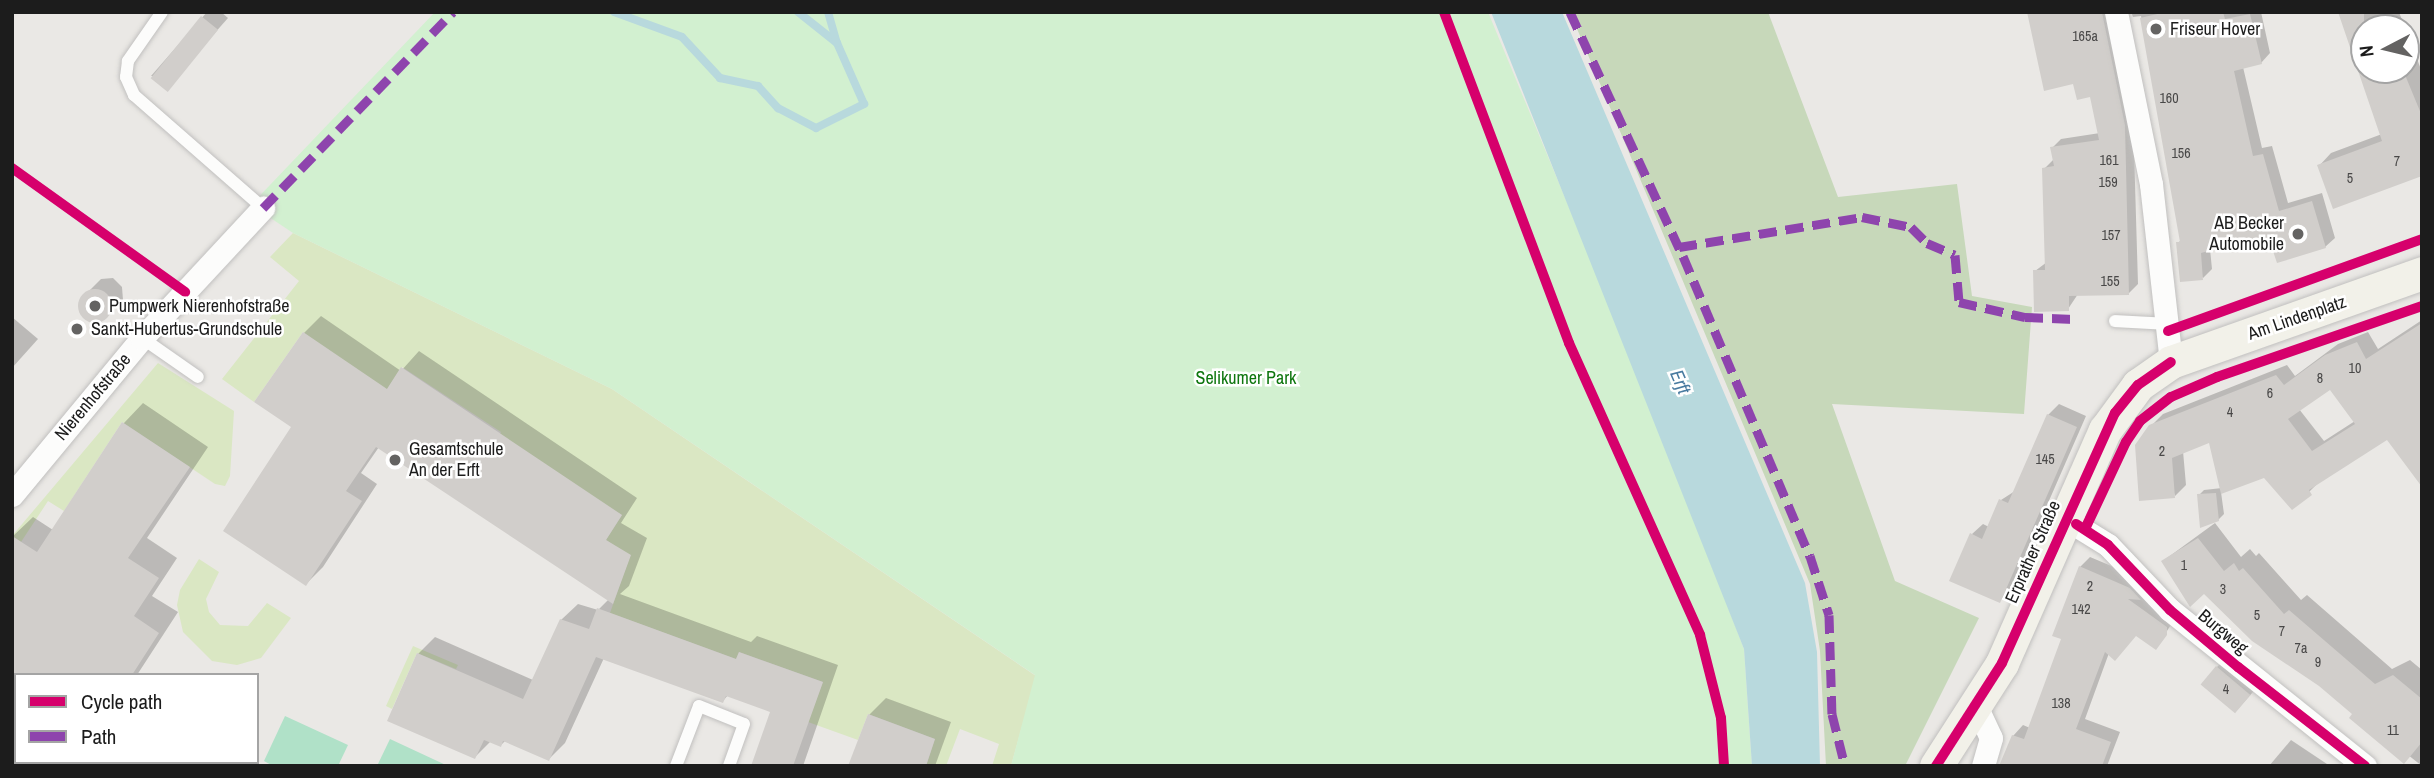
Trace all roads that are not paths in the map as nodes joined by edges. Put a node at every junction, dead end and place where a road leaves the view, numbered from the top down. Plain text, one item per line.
1 (162, 12) edge
2 (2116, 12) edge
3 (263, 208) joint
4 (2422, 273) edge
5 (2115, 321) dead end
6 (2168, 324) junction
7 (142, 338) junction
8 (2171, 362) junction
9 (198, 377) dead end
10 (12, 495) edge
11 (2066, 519) junction
12 (1977, 708) junction
13 (676, 766) edge
14 (729, 766) edge
15 (1936, 766) edge
16 (1983, 766) edge
17 (2365, 766) edge

1 - 3 lane
2 - 6 street
3 - 7 street, Nierenhofstraße
4 - 8 main road, Am Lindenplatz
5 - 6 lane
6 - 8 street
7 - 9 lane
7 - 10 street, Nierenhofstraße
8 - 11 main road, Erprather Straße
11 - 12 main road, Erprather Straße
11 - 17 street, Burgweg
12 - 15 main road, Erprather Straße
12 - 16 street
13 - 14 lane

